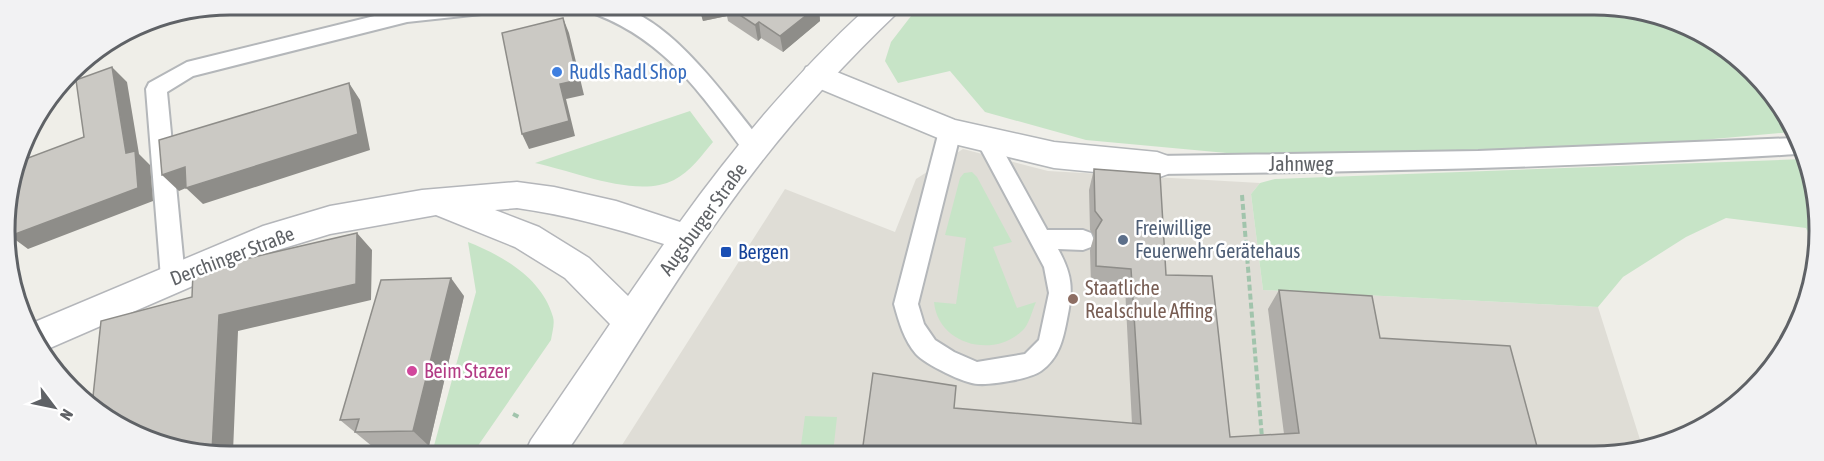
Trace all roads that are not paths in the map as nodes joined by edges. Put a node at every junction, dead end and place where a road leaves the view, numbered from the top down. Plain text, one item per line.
1 (407, 15) edge
2 (618, 15) edge
3 (877, 15) edge
4 (817, 75) junction
5 (950, 130) junction
6 (987, 140) junction
7 (1792, 146) edge
8 (755, 148) junction
9 (1157, 165) joint
10 (437, 202) junction
11 (687, 238) junction
12 (1040, 239) junction
13 (1083, 240) dead end
14 (173, 278) junction
15 (630, 321) junction
16 (42, 335) edge
17 (549, 446) edge

1 - 14 lane
2 - 8 lane
3 - 4 street, Augsburger Straße
4 - 5 street, Jahnweg
4 - 8 street, Augsburger Straße
5 - 6 street, Jahnweg
5 - 12 lane
6 - 9 street, Jahnweg
6 - 12 lane
7 - 9 lane, Jahnweg
8 - 11 street, Augsburger Straße
10 - 11 street, Derchinger Straße
10 - 14 street, Derchinger Straße
10 - 15 street
11 - 15 street, Augsburger Straße
12 - 13 lane
14 - 16 street, Derchinger Straße
15 - 17 street, Augsburger Straße

